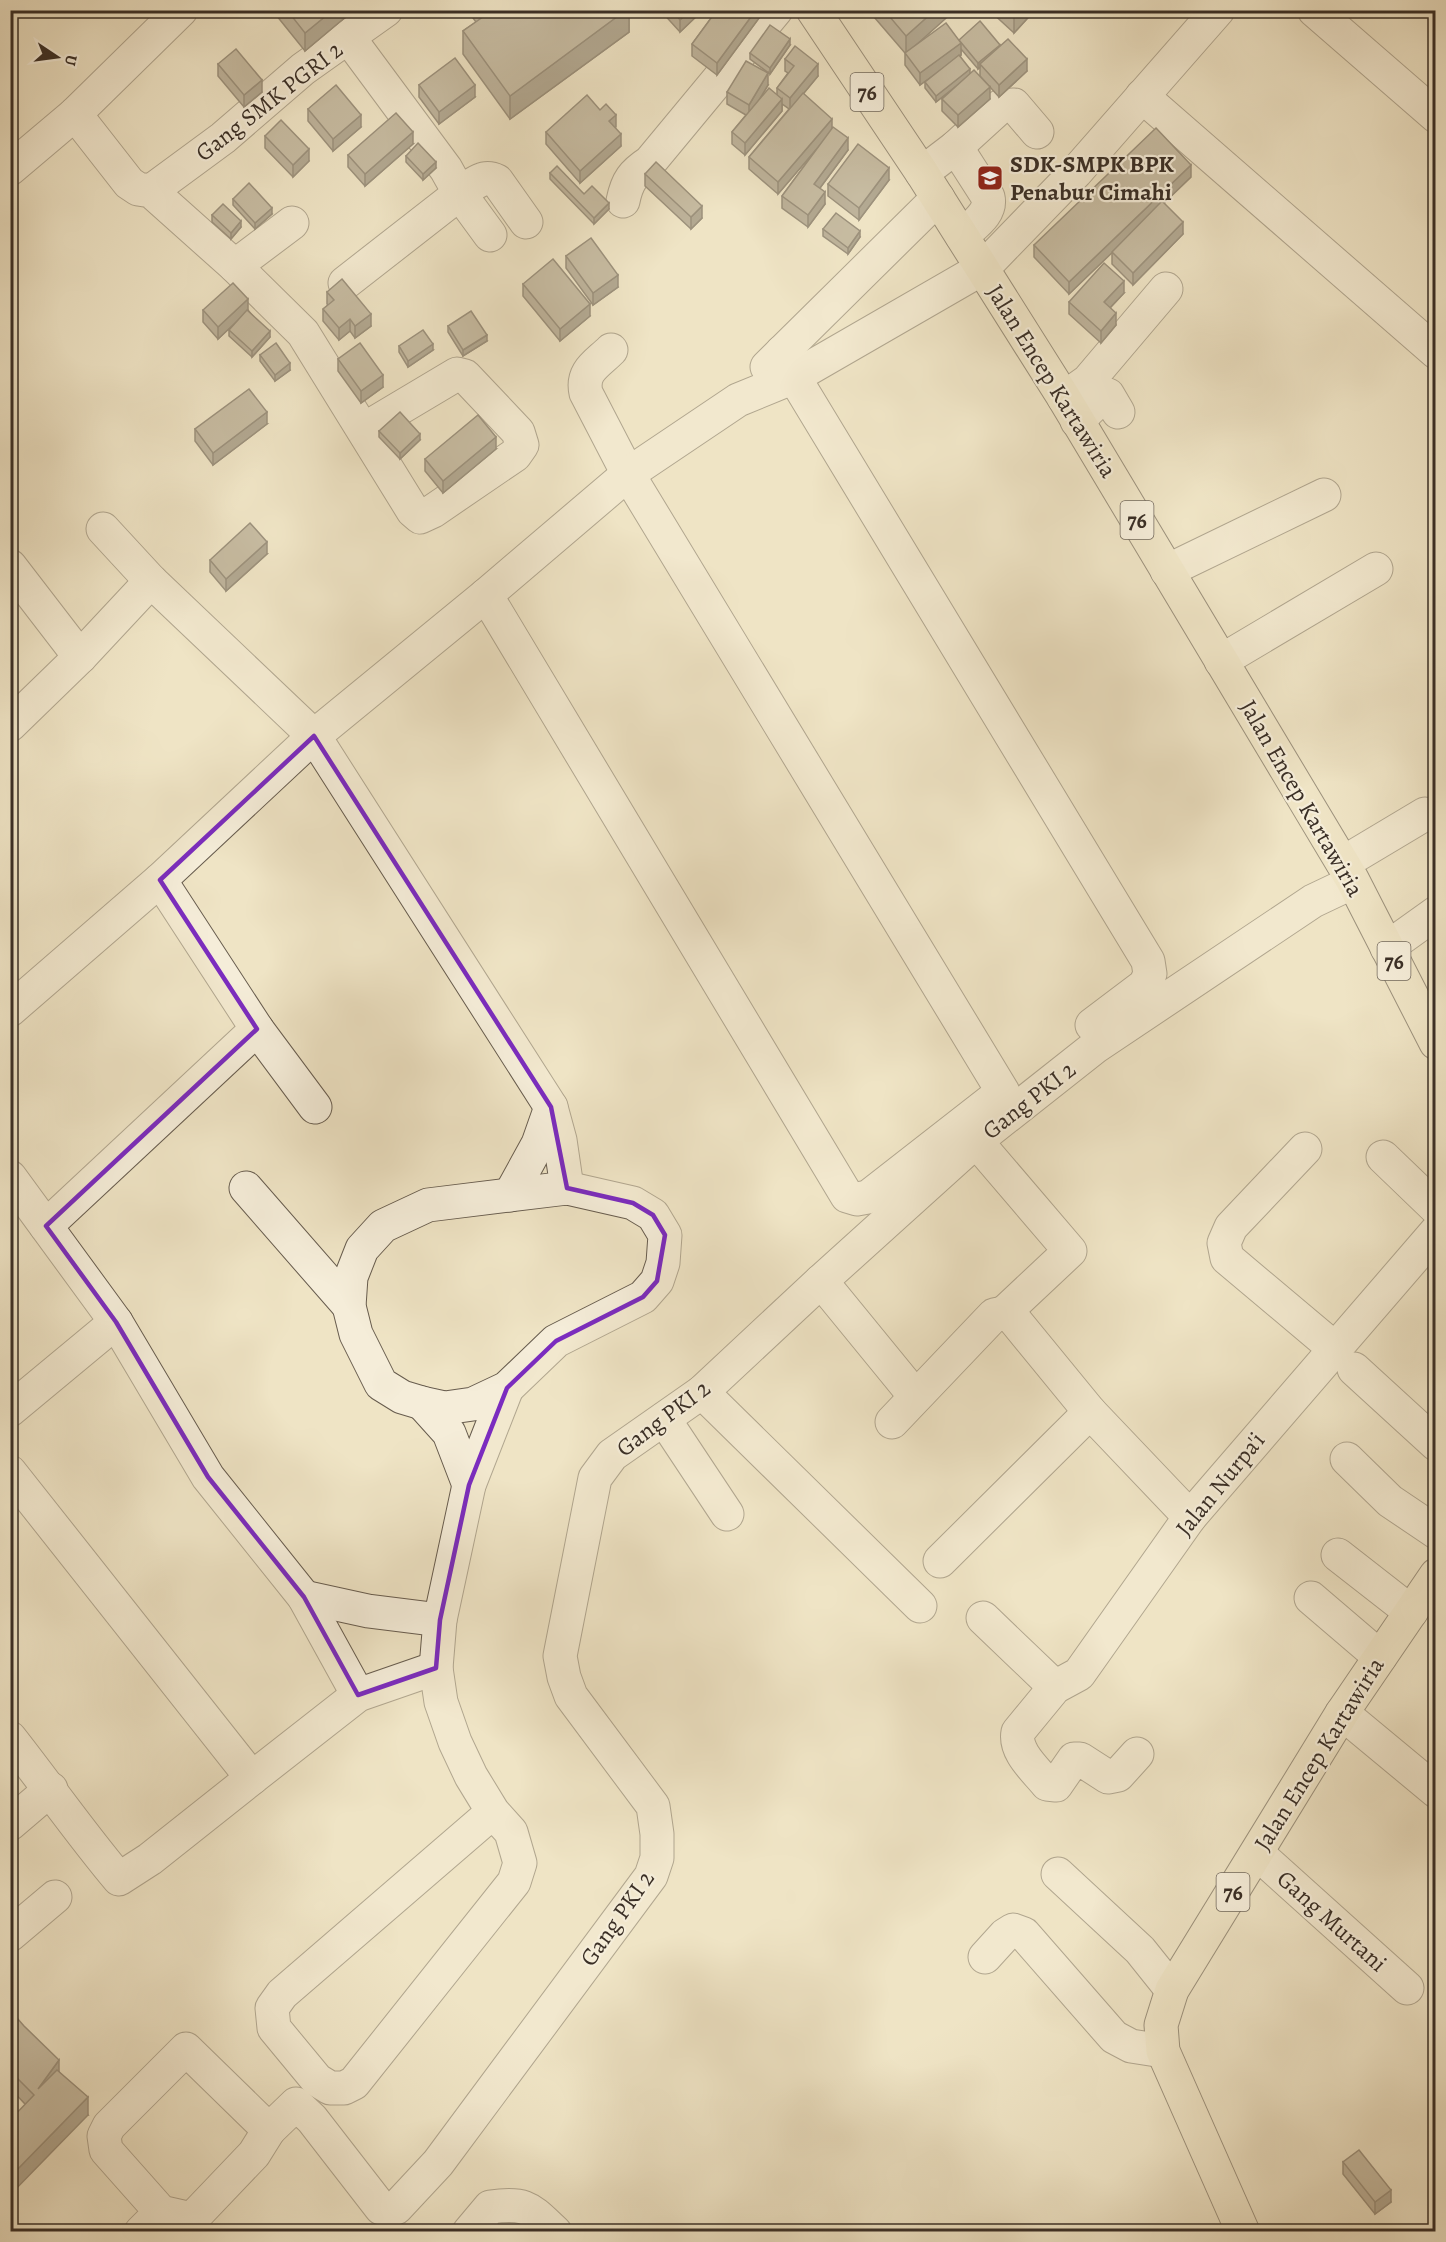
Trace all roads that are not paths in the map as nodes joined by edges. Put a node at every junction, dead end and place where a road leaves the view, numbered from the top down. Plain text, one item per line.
1 (181, 10) edge
2 (387, 10) edge
3 (776, 10) edge
4 (813, 10) edge
5 (1218, 10) edge
6 (1314, 10) edge
7 (349, 38) junction
8 (1142, 96) junction
9 (75, 114) junction
10 (1436, 116) edge
11 (1037, 132) dead end
12 (956, 147) junction
13 (10, 169) edge
14 (930, 186) junction
15 (151, 191) junction
16 (459, 194) junction
17 (623, 201) dead end
18 (526, 222) dead end
19 (292, 223) dead end
20 (490, 235) dead end
21 (962, 236) junction
22 (235, 266) junction
23 (982, 268) junction
24 (345, 283) edge
25 (1166, 289) dead end
26 (611, 350) dead end
27 (1436, 352) edge
28 (788, 364) junction
29 (1071, 409) junction
30 (1118, 412) dead end
31 (363, 430) junction
32 (628, 474) junction
33 (1324, 495) dead end
34 (103, 530) dead end
35 (10, 566) edge
36 (1376, 568) dead end
37 (1167, 571) junction
38 (151, 580) junction
39 (486, 595) junction
40 (80, 657) junction
41 (1221, 661) junction
42 (14, 713) edge
43 (314, 736) junction
44 (1425, 814) dead end
45 (1348, 873) junction
46 (160, 880) junction
47 (1436, 913) edge
48 (1387, 948) junction
49 (1427, 1007) edge
50 (10, 1010) edge
51 (256, 1029) junction
52 (1436, 1043) edge
53 (1003, 1092) junction
54 (315, 1107) dead end
55 (551, 1107) junction
56 (976, 1142) junction
57 (1305, 1149) dead end
58 (1383, 1157) dead end
59 (10, 1177) edge
60 (246, 1188) dead end
61 (567, 1188) junction
62 (510, 1195) junction
63 (1436, 1208) edge
64 (46, 1226) junction
65 (1436, 1232) edge
66 (821, 1281) junction
67 (349, 1306) junction
68 (1004, 1313) junction
69 (116, 1322) junction
70 (1344, 1359) junction
71 (507, 1388) junction
72 (702, 1392) junction
73 (915, 1396) junction
74 (422, 1404) junction
75 (10, 1410) edge
76 (1090, 1412) junction
77 (664, 1419) junction
78 (892, 1422) dead end
79 (1436, 1444) edge
80 (1347, 1459) dead end
81 (10, 1472) edge
82 (469, 1485) junction
83 (727, 1514) dead end
84 (1190, 1517) junction
85 (1436, 1532) edge
86 (1338, 1555) dead end
87 (940, 1561) dead end
88 (1436, 1575) edge
89 (304, 1597) junction
90 (1311, 1598) dead end
91 (920, 1606) dead end
92 (1411, 1612) junction
93 (983, 1617) dead end
94 (440, 1620) junction
95 (1380, 1657) junction
96 (436, 1668) junction
97 (1055, 1687) junction
98 (358, 1695) junction
99 (1342, 1713) junction
100 (10, 1738) edge
101 (1137, 1754) dead end
102 (252, 1779) junction
103 (51, 1790) junction
104 (1436, 1791) edge
105 (493, 1812) junction
106 (10, 1824) edge
107 (1257, 1853) junction
108 (1058, 1874) dead end
109 (55, 1897) dead end
110 (10, 1935) edge
111 (985, 1957) dead end
112 (1407, 1988) dead end
113 (1172, 1990) junction
114 (1163, 2051) junction
115 (283, 2116) junction
116 (151, 2222) edge
117 (469, 2232) edge
118 (555, 2232) edge
119 (1243, 2232) edge

1 - 9 street
2 - 7 street, Gang SMK PGRI 2
3 - 17 street
4 - 14 main road, Jalan Encep Kartawiria / 76
5 - 8 street
6 - 10 street
7 - 15 street, Gang SMK PGRI 2
7 - 16 street
8 - 23 street
8 - 27 street
9 - 13 street
9 - 15 street
11 - 12 street
12 - 14 street
12 - 21 street
14 - 21 main road, Jalan Encep Kartawiria / 76
14 - 28 street
15 - 22 street
16 - 18 street
16 - 20 street
16 - 24 street
19 - 22 street
21 - 23 main road, Jalan Encep Kartawiria / 76
22 - 31 street
23 - 28 street
23 - 29 main road, Jalan Encep Kartawiria / 76
25 - 29 street
26 - 32 street
28 - 32 street
28 - 53 street
29 - 30 street
29 - 37 main road, Jalan Encep Kartawiria / 76
31 - 31 street
32 - 39 street
32 - 53 street
33 - 37 street
34 - 38 street
35 - 40 street
36 - 41 street
37 - 41 main road, Jalan Encep Kartawiria / 76
38 - 40 street
38 - 43 street
39 - 43 street
39 - 53 street
40 - 42 street
41 - 45 main road, Jalan Encep Kartawiria / 76
43 - 46 street
43 - 55 street
44 - 45 street, Gang PKI 2
45 - 48 main road, Jalan Encep Kartawiria / 76
45 - 56 street, Gang PKI 2
46 - 50 street
46 - 51 street
47 - 48 street
48 - 49 main road, Jalan Encep Kartawiria / 76
49 - 52 main road, Jalan Encep Kartawiria / 76
51 - 54 street
51 - 64 street
55 - 61 street
55 - 62 street
56 - 66 street, Gang PKI 2
56 - 68 street
57 - 70 street
58 - 63 street
59 - 64 street
60 - 67 street
61 - 62 street
61 - 71 street
62 - 67 street
64 - 69 street
65 - 70 street, Jalan Nurpa'i
66 - 72 street, Gang PKI 2
66 - 73 street
67 - 74 street
68 - 73 street
68 - 76 street
69 - 75 street
69 - 89 street
70 - 79 street
70 - 84 street, Jalan Nurpa'i
71 - 74 street
71 - 82 street
72 - 77 street, Gang PKI 2
72 - 91 street
73 - 78 street
74 - 82 street
76 - 84 street
76 - 87 street
77 - 83 street
77 - 115 street, Gang PKI 2
80 - 85 street
81 - 102 street
82 - 94 street
84 - 97 street, Jalan Nurpa'i
86 - 92 street
88 - 92 main road, Jalan Encep Kartawiria / 76
89 - 94 street
89 - 98 street
90 - 95 street
92 - 95 main road, Jalan Encep Kartawiria / 76
93 - 97 street
94 - 96 street
95 - 99 main road, Jalan Encep Kartawiria / 76
96 - 98 street
96 - 105 street
97 - 101 street, Jalan Nurpa'i
98 - 102 street
99 - 104 street
99 - 107 main road, Jalan Encep Kartawiria / 76
100 - 103 street
102 - 103 street
103 - 106 street
105 - 105 street
107 - 112 street, Gang Murtani
107 - 113 main road, Jalan Encep Kartawiria / 76
108 - 113 street
109 - 110 street
111 - 114 street
113 - 114 main road, Jalan Encep Kartawiria / 76
114 - 119 main road, Jalan Encep Kartawiria / 76
115 - 116 street
115 - 116 street
117 - 118 street

